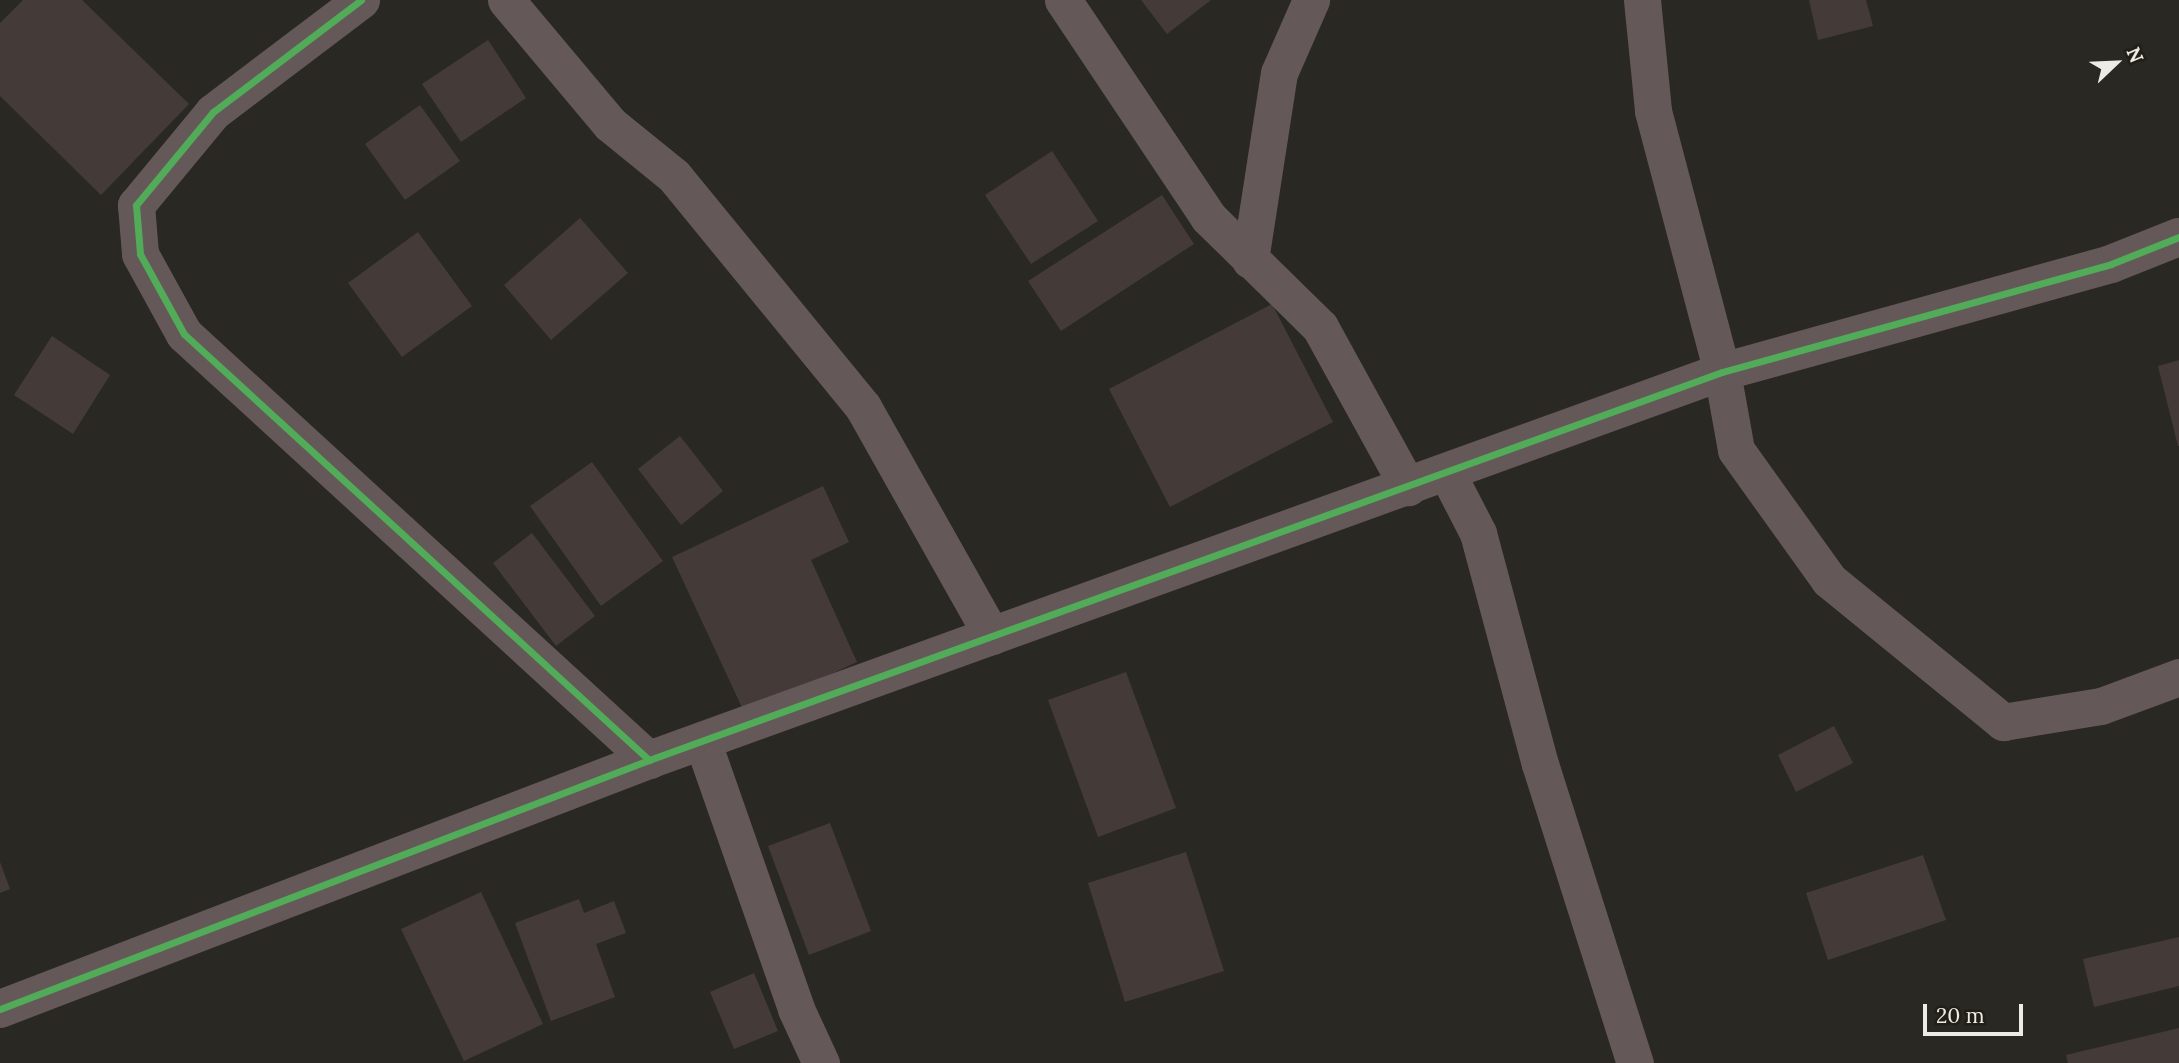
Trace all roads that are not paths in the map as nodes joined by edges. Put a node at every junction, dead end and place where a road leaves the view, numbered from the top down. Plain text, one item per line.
1 (361, 0) edge
2 (506, 0) edge
3 (1063, 0) edge
4 (1311, 0) edge
5 (1642, 0) edge
6 (2179, 237) edge
7 (1250, 260) junction
8 (1722, 372) junction
9 (1447, 473) junction
10 (1408, 487) junction
11 (992, 636) junction
12 (2179, 677) edge
13 (702, 740) junction
14 (649, 760) junction
15 (0, 1009) edge
16 (821, 1063) edge
17 (1635, 1063) edge

1 - 14 street
2 - 11 street
3 - 7 street
4 - 7 street
5 - 8 street
6 - 8 street
7 - 10 street
8 - 9 street
8 - 12 street
9 - 10 street
9 - 17 street
10 - 11 street
11 - 13 street
13 - 14 street
13 - 16 street
14 - 15 street

